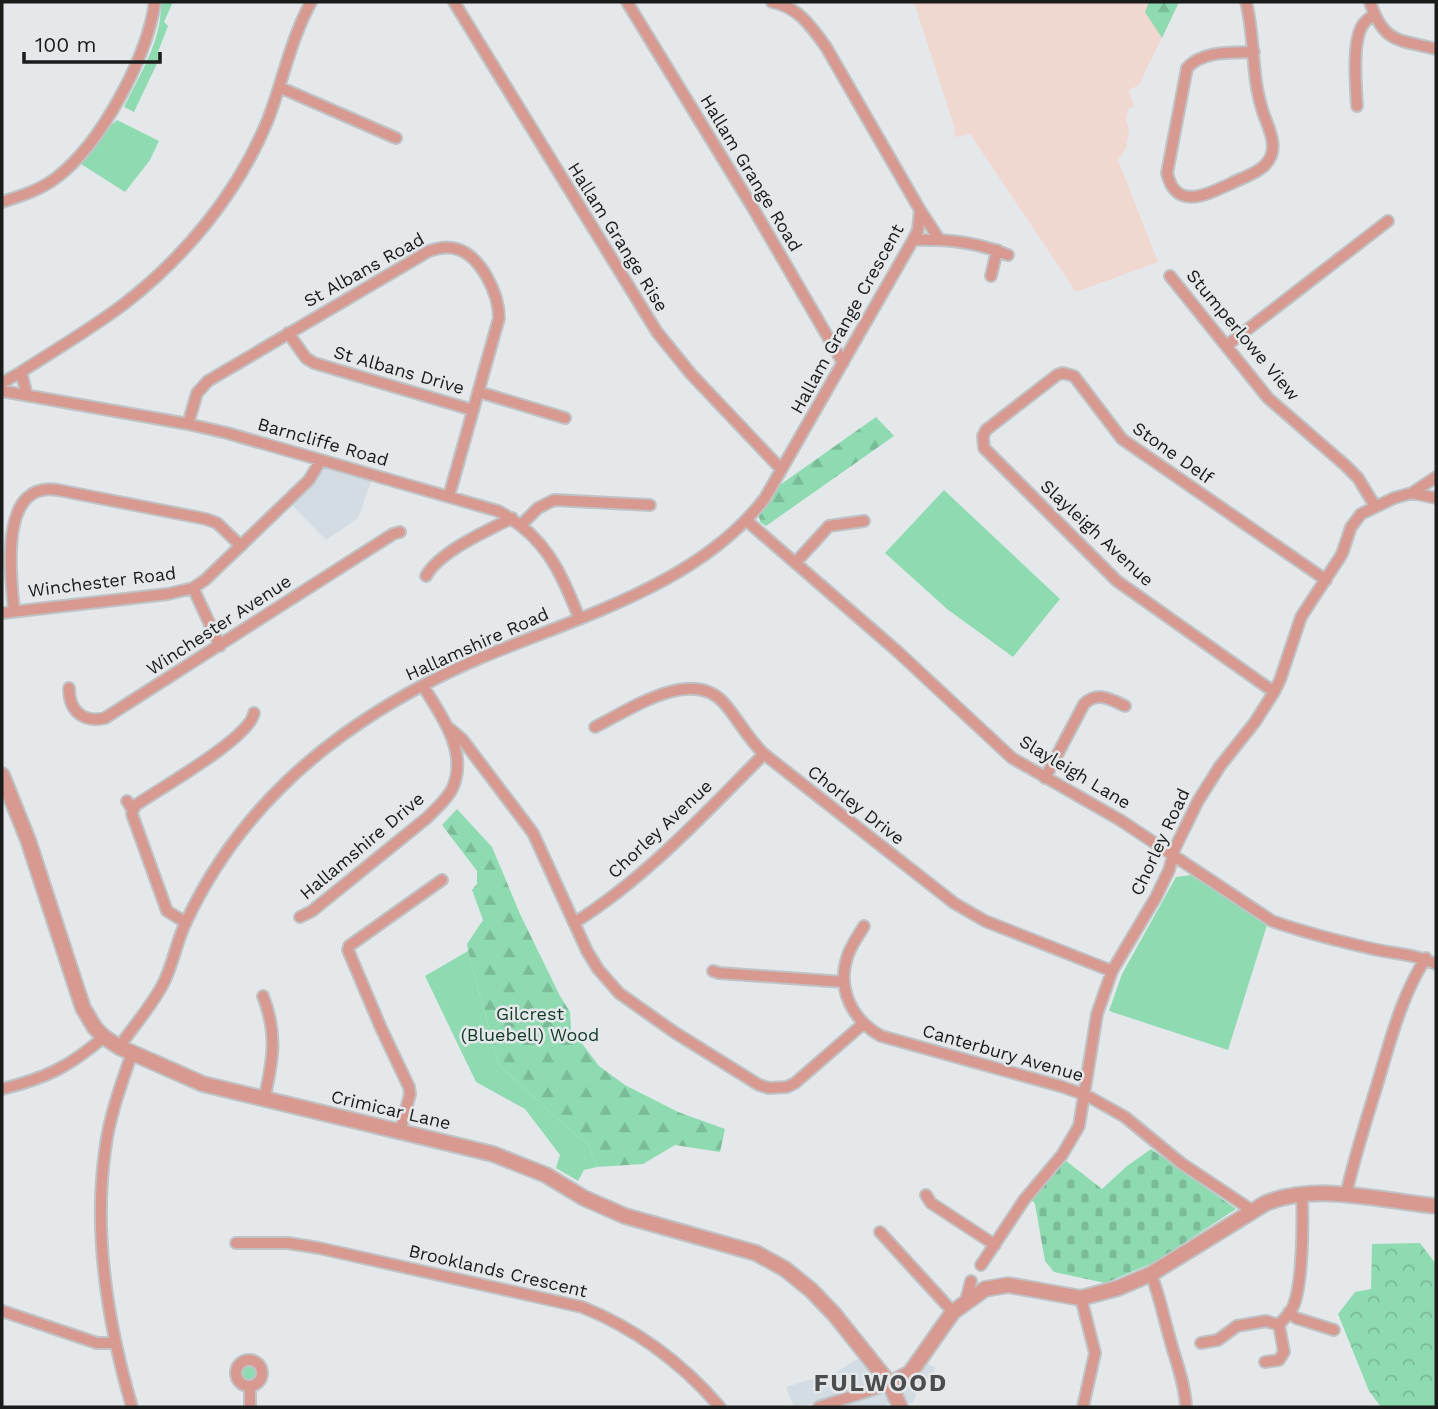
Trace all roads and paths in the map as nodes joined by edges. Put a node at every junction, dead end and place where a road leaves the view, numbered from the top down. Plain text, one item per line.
1 (155, 2) edge
2 (311, 2) edge
3 (454, 2) edge
4 (627, 2) edge
5 (772, 2) edge
6 (1246, 2) edge
7 (1370, 2) edge
8 (1374, 15) junction
9 (1436, 49) edge
10 (1254, 52) junction
11 (279, 87) junction
12 (1357, 106) dead end
13 (396, 138) dead end
14 (2, 202) edge
15 (920, 210) junction
16 (1388, 221) dead end
17 (939, 239) junction
18 (913, 240) junction
19 (997, 250) junction
20 (1008, 255) dead end
21 (991, 276) dead end
22 (1170, 276) dead end
23 (288, 333) junction
24 (1226, 346) junction
25 (843, 363) junction
26 (21, 372) junction
27 (2, 383) edge
28 (2, 391) edge
29 (479, 392) junction
30 (27, 395) junction
31 (1016, 406) joint
32 (473, 410) junction
33 (565, 418) dead end
34 (188, 424) junction
35 (321, 460) junction
36 (781, 469) junction
37 (1436, 477) edge
38 (635, 492) dead end
39 (1412, 493) junction
40 (449, 495) junction
41 (1436, 498) edge
42 (635, 504) junction
43 (650, 505) dead end
44 (1375, 506) junction
45 (512, 518) junction
46 (747, 521) junction
47 (864, 521) dead end
48 (521, 525) junction
49 (400, 532) dead end
50 (241, 546) junction
51 (796, 562) junction
52 (426, 576) dead end
53 (1326, 580) junction
54 (193, 588) junction
55 (14, 611) junction
56 (2, 612) edge
57 (579, 618) junction
58 (220, 646) junction
59 (423, 686) junction
60 (69, 688) dead end
61 (1274, 692) junction
62 (1125, 706) dead end
63 (254, 713) dead end
64 (595, 727) dead end
65 (449, 728) junction
66 (456, 747) junction
67 (469, 748) junction
68 (764, 754) junction
69 (2, 775) edge
70 (1045, 778) junction
71 (1173, 856) junction
72 (442, 880) dead end
73 (300, 917) dead end
74 (185, 922) junction
75 (573, 923) junction
76 (864, 926) dead end
77 (1431, 961) edge
78 (713, 971) dead end
79 (1112, 971) junction
80 (844, 982) junction
81 (263, 996) dead end
82 (863, 1024) junction
83 (104, 1037) junction
84 (126, 1050) junction
85 (2, 1089) edge
86 (1086, 1095) junction
87 (264, 1100) junction
88 (400, 1132) junction
89 (926, 1195) dead end
90 (1302, 1195) junction
91 (1346, 1195) junction
92 (1436, 1206) edge
93 (1253, 1211) junction
94 (880, 1232) dead end
95 (236, 1243) dead end
96 (995, 1245) junction
97 (981, 1265) dead end
98 (1150, 1274) junction
99 (971, 1281) dead end
100 (1081, 1298) junction
101 (966, 1300) junction
102 (2, 1311) edge
103 (953, 1312) junction
104 (1289, 1312) junction
105 (1279, 1325) junction
106 (1334, 1329) dead end
107 (116, 1343) junction
108 (1201, 1343) dead end
109 (1265, 1362) dead end
110 (890, 1384) junction
111 (250, 1387) dead end
112 (132, 1407) edge
113 (250, 1407) edge
114 (720, 1407) edge
115 (820, 1407) edge
116 (900, 1407) edge
117 (1083, 1407) edge
118 (1186, 1407) edge

1 - 14 street
2 - 11 street
3 - 36 street, Hallam Grange Rise
4 - 25 street, Hallam Grange Road
5 - 15 street, Hallam Grange Crescent
6 - 10 street
7 - 8 street
8 - 9 street
8 - 12 street
10 - 10 street
11 - 13 street
11 - 26 street
15 - 17 street
15 - 18 street, Hallam Grange Crescent
16 - 24 street
17 - 18 street
17 - 19 street
18 - 25 street, Hallam Grange Crescent
19 - 20 street
19 - 21 street
22 - 24 street, Stumperlowe View
23 - 29 street, St Albans Road
23 - 32 street, St Albans Drive
23 - 34 street, St Albans Road
24 - 44 street, Stumperlowe View
25 - 36 street, Hallam Grange Crescent
26 - 27 street
26 - 30 street
28 - 30 street, Barncliffe Road
29 - 32 street, St Albans Road
29 - 33 street
30 - 34 street, Barncliffe Road
31 - 53 street, Stone Delf
31 - 61 street, Slayleigh Avenue
32 - 40 street, St Albans Road
34 - 35 street, Barncliffe Road
35 - 40 street, Barncliffe Road
35 - 50 street, Winchester Road
36 - 46 street, Hallam Grange Crescent
37 - 39 street, Chorley Road
38 - 42 street
39 - 41 street
39 - 44 street, Chorley Road
40 - 45 street, Barncliffe Road
42 - 43 street
42 - 48 street
44 - 53 street, Chorley Road
45 - 48 street, Barncliffe Road
45 - 52 street
46 - 51 street, Slayleigh Lane
46 - 57 street, Hallamshire Road
47 - 51 street
48 - 57 street, Barncliffe Road
49 - 58 street, Winchester Avenue
50 - 54 street, Winchester Road
50 - 55 street
51 - 70 street, Slayleigh Lane
53 - 61 street, Chorley Road
54 - 55 street, Winchester Road
54 - 58 street
55 - 56 street, Winchester Road
57 - 59 street, Hallamshire Road
58 - 60 street, Winchester Avenue
59 - 65 street, Hallamshire Drive
59 - 74 street, Hallamshire Road
61 - 71 street, Chorley Road
62 - 70 street
63 - 74 street
64 - 68 street, Chorley Drive
65 - 66 street, Hallamshire Drive
65 - 67 street
66 - 67 street
66 - 73 street, Hallamshire Drive
67 - 75 street
68 - 75 street, Chorley Avenue
68 - 79 street, Chorley Drive
69 - 83 street, Crimicar Lane
70 - 71 street, Slayleigh Lane
71 - 77 street, Slayleigh Lane
71 - 79 street, Chorley Road
72 - 88 street
74 - 84 street, Hallamshire Road
75 - 82 street
76 - 80 street
77 - 91 street
78 - 80 street
79 - 86 street, Chorley Road
80 - 82 street
81 - 87 street
82 - 86 street, Canterbury Avenue
83 - 84 street, Crimicar Lane
83 - 85 street
84 - 87 street, Crimicar Lane
84 - 107 street, Hallamshire Road
86 - 93 street, Canterbury Avenue
86 - 96 street, Chorley Road
87 - 88 street, Crimicar Lane
88 - 110 street, Crimicar Lane
89 - 96 street
90 - 91 street
90 - 93 street
90 - 104 street
91 - 92 street
93 - 98 street
94 - 103 street
95 - 114 street, Brooklands Crescent
96 - 97 street, Chorley Road
98 - 100 street
98 - 118 street
99 - 101 street
100 - 101 street
100 - 117 street
101 - 103 street
102 - 107 street
103 - 110 street
104 - 105 street
104 - 106 street
105 - 108 street
105 - 109 street
107 - 112 street, Hallamshire Road
110 - 115 street
110 - 116 street, Crimicar Lane
111 - 113 street

